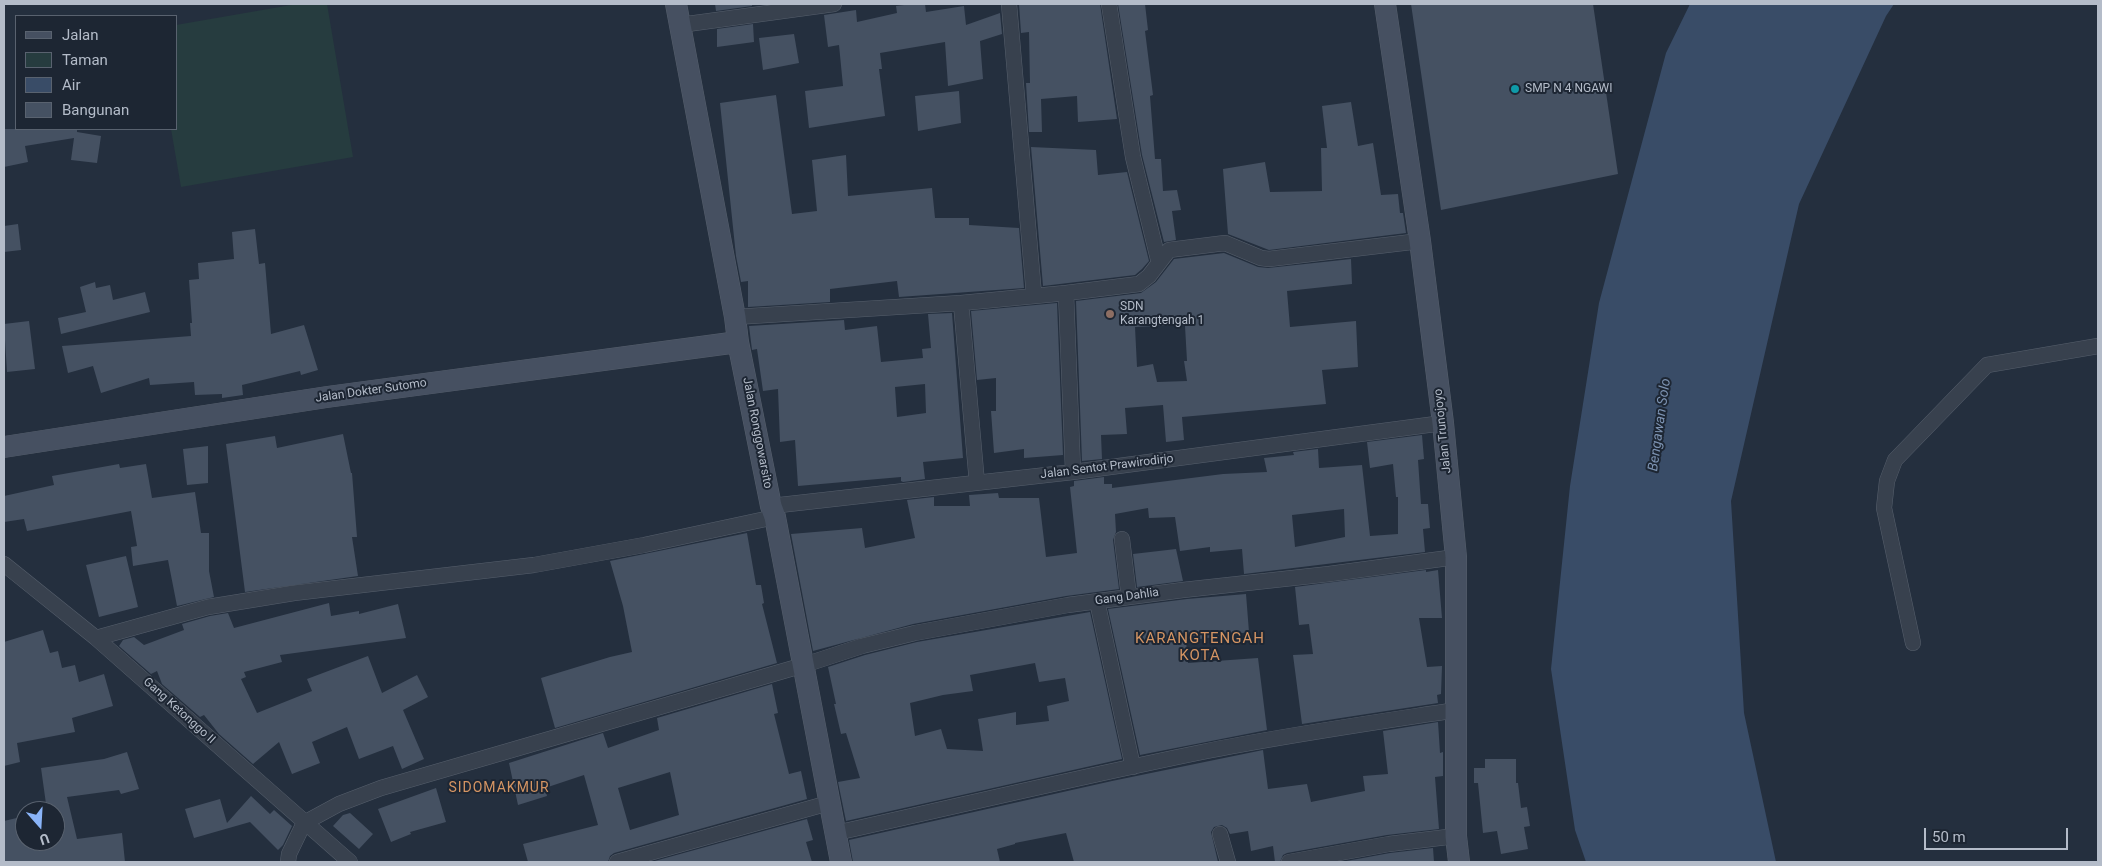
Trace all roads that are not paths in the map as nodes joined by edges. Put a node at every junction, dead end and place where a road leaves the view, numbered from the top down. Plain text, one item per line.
1 (676, 4) edge
2 (834, 4) edge
3 (1009, 4) edge
4 (1109, 4) edge
5 (1385, 4) edge
6 (680, 25) junction
7 (1420, 241) junction
8 (1158, 263) junction
9 (1066, 293) junction
10 (1034, 295) junction
11 (961, 302) junction
12 (735, 317) junction
13 (738, 342) junction
14 (2098, 346) edge
15 (1443, 423) junction
16 (4, 447) edge
17 (1072, 472) junction
18 (977, 483) junction
19 (773, 512) junction
20 (1122, 539) dead end
21 (1456, 557) junction
22 (4, 564) edge
23 (1129, 597) junction
24 (1097, 601) junction
25 (96, 638) junction
26 (1913, 643) dead end
27 (804, 665) junction
28 (1456, 710) junction
29 (1133, 767) junction
30 (829, 803) junction
31 (304, 823) junction
32 (836, 833) junction
33 (1220, 834) dead end
34 (1456, 836) junction
35 (288, 862) edge
36 (350, 862) edge
37 (617, 862) edge
38 (841, 862) edge
39 (1228, 862) edge
40 (1289, 862) edge
41 (1459, 862) edge

1 - 6 street, Jalan Ronggowarsito
2 - 6 street
3 - 10 street
4 - 8 street
5 - 7 street, Jalan Trunojoyo
6 - 12 street, Jalan Ronggowarsito
7 - 8 street
7 - 15 street, Jalan Trunojoyo
8 - 9 street
9 - 10 street
9 - 17 street
10 - 11 street
11 - 12 street
11 - 18 street
12 - 13 street, Jalan Ronggowarsito
13 - 16 street, Jalan Dokter Sutomo
13 - 19 street, Jalan Ronggowarsito
14 - 26 street
15 - 17 street, Jalan Sentot Prawirodirjo
15 - 21 street, Jalan Trunojoyo
17 - 18 street, Jalan Sentot Prawirodirjo
18 - 19 street, Jalan Sentot Prawirodirjo
19 - 25 street, Jalan Sentot Prawirodirjo
19 - 27 street, Jalan Ronggowarsito
20 - 23 street
21 - 23 street, Gang Dahlia
21 - 28 street, Jalan Trunojoyo
22 - 25 street, Gang Ketonggo II
23 - 24 street, Gang Dahlia
24 - 27 street, Gang Dahlia
24 - 29 street
25 - 31 street, Gang Ketonggo II
27 - 30 street, Jalan Ronggowarsito
27 - 31 street, Gang Dahlia
28 - 29 street
28 - 34 street, Jalan Trunojoyo
29 - 32 street
30 - 32 street, Jalan Ronggowarsito
30 - 37 street
31 - 35 street
31 - 36 street, Gang Ketonggo II
32 - 38 street, Jalan Ronggowarsito
33 - 39 street
34 - 40 street
34 - 41 street, Jalan Trunojoyo

